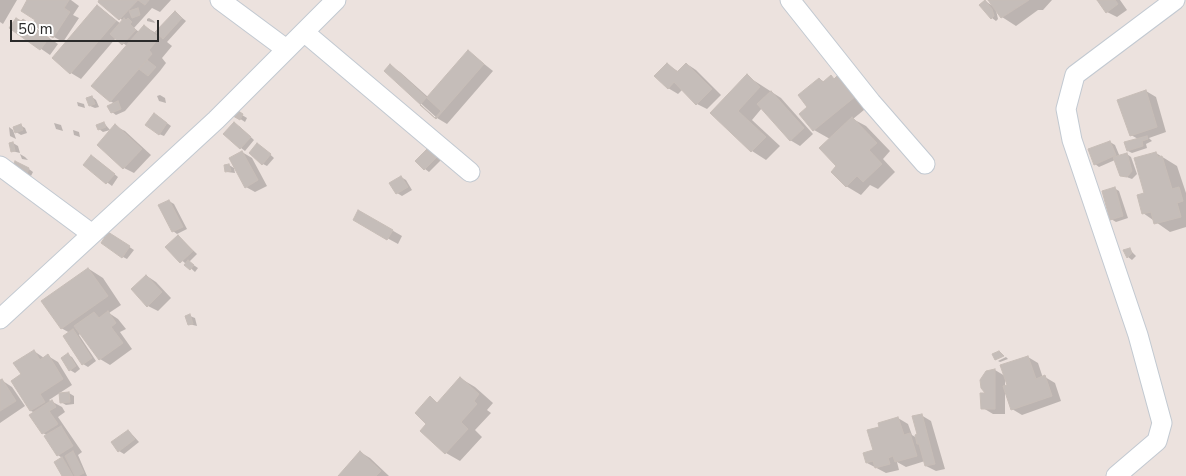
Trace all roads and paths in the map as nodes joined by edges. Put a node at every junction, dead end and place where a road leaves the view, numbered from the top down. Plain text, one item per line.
1 (220, 0) edge
2 (336, 0) edge
3 (790, 0) edge
4 (1175, 0) edge
5 (304, 32) junction
6 (286, 50) junction
7 (925, 164) dead end
8 (0, 166) edge
9 (470, 172) dead end
10 (92, 234) junction
11 (0, 320) edge
12 (1116, 476) edge

1 - 6 street
2 - 5 street
3 - 7 street
4 - 12 street
5 - 6 street
5 - 9 street
6 - 10 street
8 - 10 street
10 - 11 street

